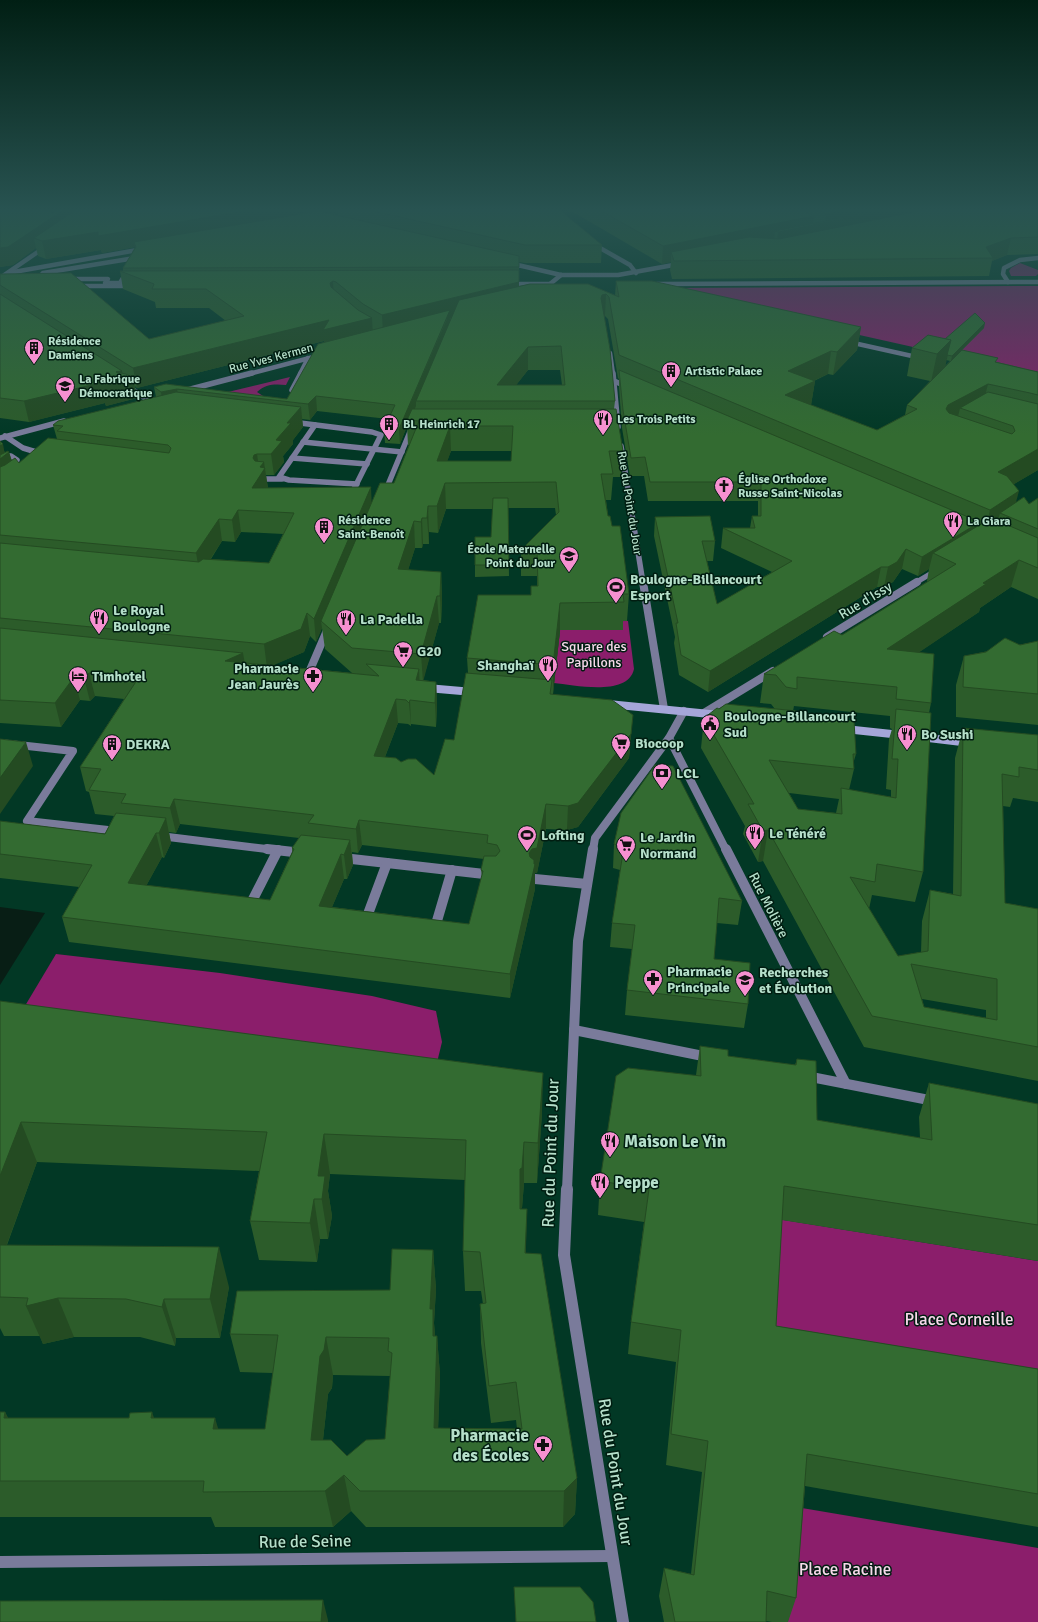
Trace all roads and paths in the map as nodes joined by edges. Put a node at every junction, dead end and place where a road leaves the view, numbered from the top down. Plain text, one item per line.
1 (550, 284) edge
2 (67, 286) edge
3 (137, 286) edge
4 (547, 297) edge
5 (845, 341) edge
6 (609, 350) edge
7 (331, 352) edge
8 (308, 358) junction
9 (925, 359) edge
10 (119, 382) edge
11 (614, 382) junction
12 (183, 391) edge
13 (637, 391) edge
14 (289, 396) edge
15 (140, 402) edge
16 (416, 418) edge
17 (71, 420) edge
18 (285, 421) edge
19 (315, 425) junction
20 (411, 429) junction
21 (419, 429) edge
22 (2, 437) edge
23 (303, 442) junction
24 (40, 446) edge
25 (374, 450) junction
26 (402, 452) junction
27 (37, 453) junction
28 (0, 455) edge
29 (53, 455) edge
30 (292, 458) junction
31 (32, 459) edge
32 (367, 464) junction
33 (0, 475) edge
34 (260, 479) edge
35 (282, 479) junction
36 (356, 484) junction
37 (341, 499) edge
38 (381, 500) edge
39 (942, 567) edge
40 (331, 621) edge
41 (820, 642) edge
42 (780, 666) edge
43 (307, 677) edge
44 (415, 687) edge
45 (478, 692) edge
46 (602, 703) edge
47 (664, 709) junction
48 (684, 711) junction
49 (704, 713) junction
50 (727, 716) edge
51 (840, 729) edge
52 (670, 738) junction
53 (0, 743) edge
54 (979, 744) edge
55 (128, 833) edge
56 (152, 835) edge
57 (278, 850) junction
58 (309, 854) edge
59 (332, 856) edge
60 (387, 863) junction
61 (452, 870) junction
62 (494, 875) edge
63 (535, 879) edge
64 (587, 884) junction
65 (246, 915) edge
66 (365, 923) edge
67 (434, 931) edge
68 (574, 1030) junction
69 (721, 1059) edge
70 (798, 1074) edge
71 (846, 1084) junction
72 (941, 1102) edge
73 (611, 1556) junction
74 (0, 1562) edge
75 (623, 1622) edge

1 - 4 street
2 - 3 street
5 - 9 street
6 - 11 street, Rue du Point du Jour
7 - 8 street, Rue Yves Kermen
8 - 12 street, Rue Yves Kermen
8 - 14 street
10 - 15 street
11 - 13 street
11 - 47 street, Rue du Point du Jour
16 - 20 street
17 - 22 street
18 - 19 street
19 - 23 street
19 - 25 street
20 - 21 street
20 - 26 street
22 - 27 street
23 - 25 street
23 - 30 street
24 - 27 street
25 - 26 street
25 - 32 street
26 - 38 street
27 - 29 street
27 - 31 street
28 - 33 street
30 - 32 street
30 - 35 street
32 - 36 street
34 - 35 street
35 - 36 street
36 - 37 street
39 - 41 street, Rue d'Issy
40 - 43 street
42 - 49 street
44 - 45 street
46 - 47 street
47 - 48 street
48 - 49 street
48 - 52 street, Rue du Point du Jour
49 - 50 street
51 - 54 street
52 - 64 street, Rue du Point du Jour
52 - 71 street, Rue Molière
53 - 55 street
56 - 57 street
57 - 58 street
57 - 65 street
59 - 60 street
60 - 61 street
60 - 66 street
61 - 62 street
61 - 67 street
63 - 64 street
64 - 68 street, Rue du Point du Jour
68 - 69 street
68 - 73 street, Rue du Point du Jour
70 - 71 street
71 - 72 street
73 - 74 street, Rue de Seine
73 - 75 street, Rue du Point du Jour

